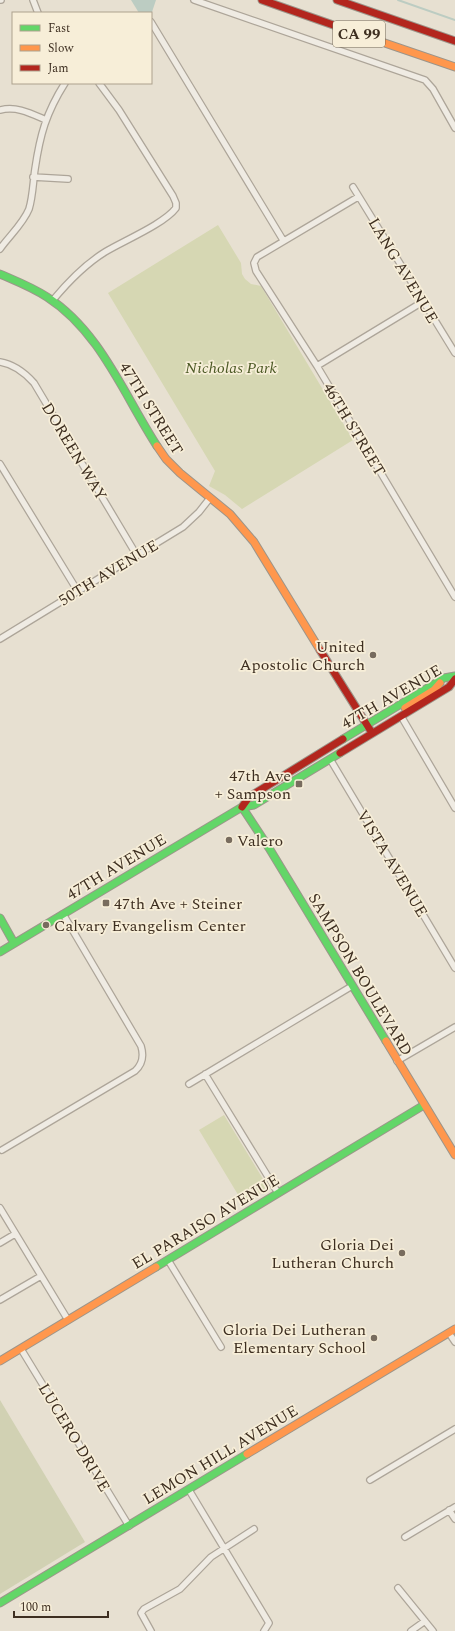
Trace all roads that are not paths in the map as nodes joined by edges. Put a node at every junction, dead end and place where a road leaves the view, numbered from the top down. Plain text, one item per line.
1 (33, 0) edge
2 (194, 0) edge
3 (262, 0) edge
4 (337, 0) edge
5 (38, 12) edge
6 (152, 24) edge
7 (455, 41) edge
8 (455, 67) edge
9 (64, 84) edge
10 (100, 84) edge
11 (0, 110) edge
12 (46, 120) junction
13 (455, 128) edge
14 (33, 177) junction
15 (68, 179) dead end
16 (353, 187) dead end
17 (358, 197) junction
18 (283, 240) junction
19 (0, 249) edge
20 (0, 274) edge
21 (53, 300) junction
22 (424, 301) junction
23 (455, 353) edge
24 (0, 362) edge
25 (317, 366) junction
26 (0, 464) edge
27 (210, 498) junction
28 (136, 554) junction
29 (77, 590) junction
30 (455, 597) edge
31 (0, 638) edge
32 (455, 677) edge
33 (444, 678) junction
34 (401, 716) junction
35 (367, 724) junction
36 (372, 733) junction
37 (330, 759) junction
38 (242, 807) junction
39 (455, 808) edge
40 (63, 914) junction
41 (0, 918) edge
42 (14, 943) junction
43 (1, 950) edge
44 (455, 968) edge
45 (352, 986) junction
46 (455, 1027) edge
47 (397, 1061) junction
48 (205, 1074) junction
49 (189, 1084) dead end
50 (424, 1105) junction
51 (2, 1150) dead end
52 (455, 1155) edge
53 (278, 1193) junction
54 (0, 1208) edge
55 (16, 1234) junction
56 (0, 1243) edge
57 (168, 1260) junction
58 (41, 1276) junction
59 (0, 1300) edge
60 (68, 1320) junction
61 (452, 1331) edge
62 (455, 1342) edge
63 (221, 1347) dead end
64 (21, 1349) junction
65 (0, 1361) edge
66 (455, 1429) edge
67 (370, 1480) dead end
68 (189, 1490) junction
69 (455, 1506) edge
70 (449, 1510) junction
71 (455, 1519) edge
72 (129, 1526) junction
73 (254, 1529) dead end
74 (405, 1537) dead end
75 (225, 1548) junction
76 (398, 1588) dead end
77 (0, 1603) edge
78 (425, 1622) junction
79 (151, 1631) edge
80 (264, 1631) edge
81 (411, 1631) edge
82 (432, 1631) edge

1 - 5 street
2 - 13 street
3 - 8 main road, CA 99
4 - 7 main road, CA 99
6 - 18 street
9 - 12 street
10 - 21 street
11 - 12 street
12 - 14 street
14 - 15 street
14 - 19 street
16 - 17 street, LANG AVENUE
17 - 18 street
17 - 22 street, LANG AVENUE
18 - 25 street, 46TH STREET
20 - 21 main road, 47TH STREET
21 - 27 main road, 47TH STREET
22 - 23 street, LANG AVENUE
22 - 25 street
24 - 28 street, DOREEN WAY
25 - 30 street, 46TH STREET
26 - 29 street
27 - 28 street, 50TH AVENUE
27 - 35 main road, 47TH STREET
28 - 29 street, 50TH AVENUE
29 - 31 street, 50TH AVENUE
32 - 33 main road, 47TH AVENUE
32 - 34 main road, 47TH AVENUE
33 - 34 main road
33 - 35 main road, 47TH AVENUE
34 - 36 main road, 47TH AVENUE
34 - 39 street
35 - 36 main road, 47TH STREET
35 - 38 main road, 47TH AVENUE
36 - 37 main road, 47TH AVENUE
37 - 38 main road, 47TH AVENUE
37 - 44 street, VISTA AVENUE
38 - 40 main road, 47TH AVENUE
38 - 45 main road, SAMPSON BOULEVARD
40 - 42 main road, 47TH AVENUE
40 - 51 street
41 - 42 main road
42 - 43 main road, 47TH AVENUE
45 - 47 main road, SAMPSON BOULEVARD
45 - 48 street
46 - 47 street
47 - 50 main road, SAMPSON BOULEVARD
48 - 49 street
48 - 53 street
50 - 52 main road, SAMPSON BOULEVARD
50 - 53 main road, EL PARAISO AVENUE
53 - 57 main road, EL PARAISO AVENUE
54 - 55 street
55 - 56 street
55 - 58 street
57 - 60 main road, EL PARAISO AVENUE
57 - 63 street
58 - 59 street
58 - 60 street
60 - 64 main road, EL PARAISO AVENUE
61 - 62 street
61 - 68 main road, LEMON HILL AVENUE
64 - 65 main road, EL PARAISO AVENUE
64 - 72 street, LUCERO DRIVE
66 - 67 street
68 - 72 main road, LEMON HILL AVENUE
68 - 75 street
69 - 70 street
70 - 71 street
70 - 74 street
72 - 77 main road, LEMON HILL AVENUE
73 - 75 street
75 - 79 street
75 - 80 street
76 - 78 street
78 - 81 street
78 - 82 street

